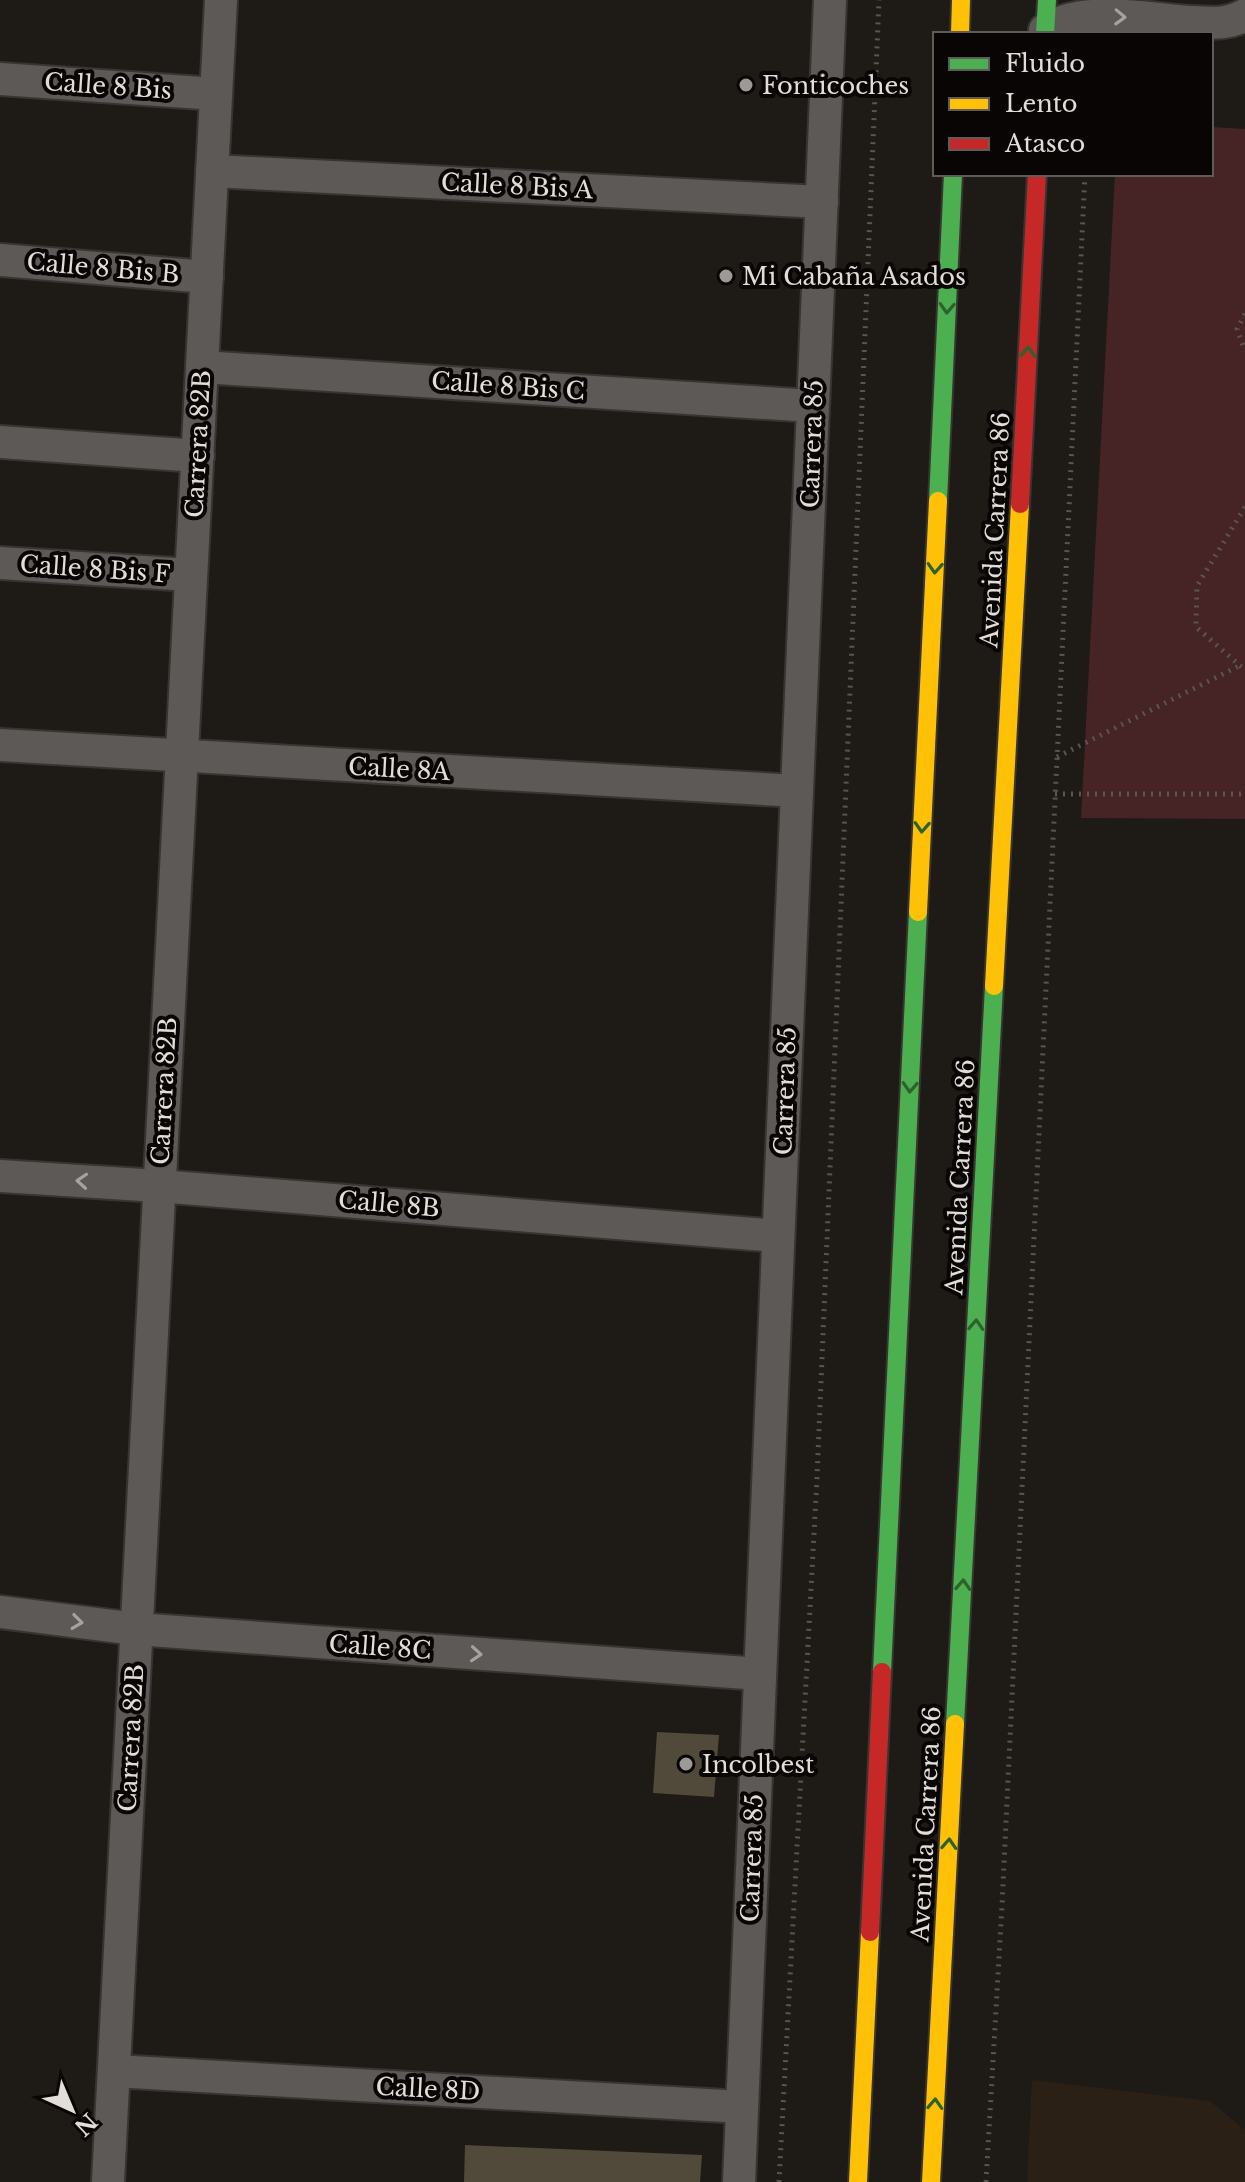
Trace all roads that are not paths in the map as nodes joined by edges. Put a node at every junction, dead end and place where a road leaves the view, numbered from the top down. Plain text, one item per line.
1 (221, 0) edge
2 (830, 0) edge
3 (961, 0) edge
4 (1245, 15) edge
5 (1045, 21) edge
6 (960, 32) edge
7 (0, 79) edge
8 (216, 94) junction
9 (212, 171) junction
10 (953, 176) edge
11 (1037, 176) edge
12 (822, 202) junction
13 (0, 260) edge
14 (207, 277) junction
15 (202, 367) junction
16 (813, 406) junction
17 (0, 442) edge
18 (198, 456) junction
19 (0, 563) edge
20 (191, 575) junction
21 (0, 745) edge
22 (182, 757) junction
23 (797, 791) junction
24 (0, 1176) edge
25 (159, 1186) junction
26 (778, 1236) junction
27 (0, 1612) edge
28 (136, 1629) junction
29 (760, 1674) junction
30 (114, 2071) junction
31 (742, 2107) junction
32 (108, 2182) edge
33 (739, 2182) edge
34 (858, 2182) edge
35 (931, 2182) edge

1 - 8 street, Carrera 82B
2 - 12 street, Carrera 85
3 - 6 main road
5 -> 4 street
7 - 8 street, Calle 8 Bis
8 - 9 street, Carrera 82B
9 - 12 street, Calle 8 Bis A
9 - 14 street, Carrera 82B
10 -> 34 main road, Avenida Carrera 86
35 -> 11 main road, Avenida Carrera 86
12 - 16 street, Carrera 85
13 - 14 street, Calle 8 Bis B
14 - 15 street, Carrera 82B
15 - 16 street, Calle 8 Bis C
15 - 18 street, Carrera 82B
16 - 23 street, Carrera 85
17 - 18 street
18 - 20 street, Carrera 82B
19 - 20 street, Calle 8 Bis F
20 - 22 street, Carrera 82B
21 - 22 street, Calle 8A
22 - 23 street, Calle 8A
22 - 25 street, Carrera 82B
23 - 26 street, Carrera 85
25 -> 24 street, Calle 8B
25 - 26 street, Calle 8B
25 - 28 street, Carrera 82B
26 - 29 street, Carrera 85
27 -> 28 street, Calle 8C
28 -> 29 street, Calle 8C
28 - 30 street, Carrera 82B
29 - 31 street, Carrera 85
30 - 31 street, Calle 8D
30 - 32 street, Carrera 82B
31 - 33 street, Carrera 85

